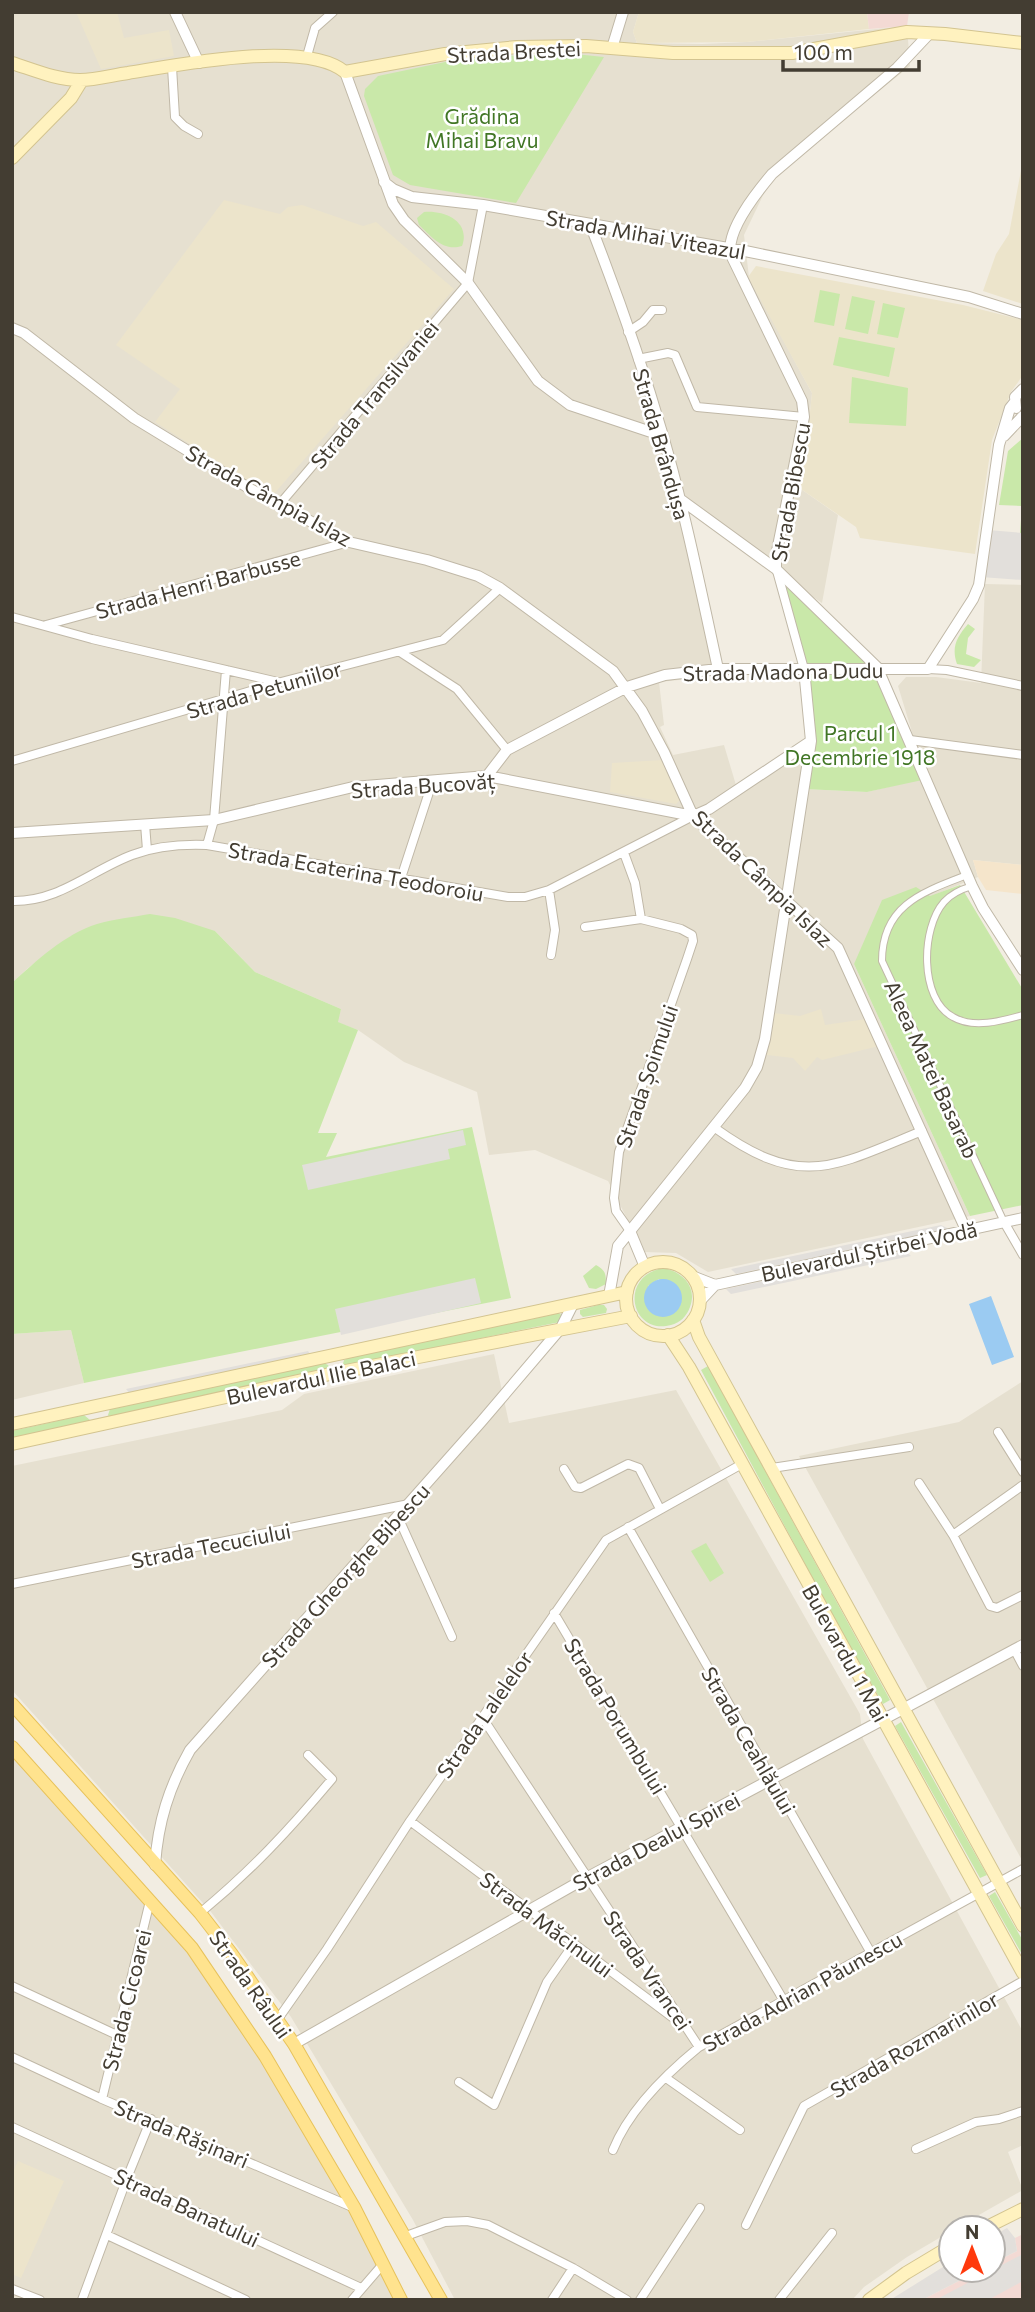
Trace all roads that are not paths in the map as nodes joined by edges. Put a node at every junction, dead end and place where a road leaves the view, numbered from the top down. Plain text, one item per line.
1 (175, 12) edge
2 (316, 12) edge
3 (333, 12) edge
4 (624, 12) edge
5 (325, 19) junction
6 (930, 33) junction
7 (1023, 43) edge
8 (612, 48) junction
9 (307, 56) junction
10 (12, 63) edge
11 (200, 63) junction
12 (172, 67) junction
13 (345, 72) junction
14 (82, 80) junction
15 (198, 134) dead end
16 (12, 158) edge
17 (384, 182) junction
18 (483, 205) junction
19 (590, 224) junction
20 (730, 249) junction
21 (468, 283) junction
22 (662, 310) dead end
23 (1023, 314) edge
24 (12, 328) edge
25 (628, 332) junction
26 (638, 359) junction
27 (1023, 389) edge
28 (1014, 403) junction
29 (1023, 415) edge
30 (804, 417) junction
31 (663, 436) junction
32 (999, 444) junction
33 (680, 499) junction
34 (279, 505) junction
35 (349, 542) junction
36 (776, 569) junction
37 (500, 588) junction
38 (12, 617) edge
39 (46, 625) junction
40 (400, 652) junction
41 (877, 667) junction
42 (718, 669) junction
43 (804, 669) junction
44 (928, 669) junction
45 (226, 670) junction
46 (281, 682) junction
47 (1023, 686) edge
48 (627, 687) junction
49 (225, 700) junction
50 (909, 740) junction
51 (811, 741) junction
52 (507, 751) junction
53 (1023, 755) edge
54 (12, 761) edge
55 (487, 776) junction
56 (433, 780) junction
57 (693, 816) junction
58 (214, 820) junction
59 (145, 824) junction
60 (12, 834) edge
61 (207, 845) junction
62 (148, 850) junction
63 (624, 853) junction
64 (967, 874) junction
65 (401, 878) junction
66 (972, 886) junction
67 (549, 890) junction
68 (12, 901) edge
69 (787, 904) junction
70 (641, 919) junction
71 (585, 926) dead end
72 (551, 955) dead end
73 (1023, 970) edge
74 (1023, 1015) edge
75 (715, 1128) junction
76 (922, 1131) junction
77 (1023, 1218) edge
78 (1004, 1222) junction
79 (966, 1230) junction
80 (630, 1231) junction
81 (1023, 1255) edge
82 (645, 1267) junction
83 (692, 1276) junction
84 (715, 1285) junction
85 (627, 1292) junction
86 (609, 1296) junction
87 (700, 1301) junction
88 (573, 1304) junction
89 (631, 1316) junction
90 (693, 1321) junction
91 (576, 1325) junction
92 (561, 1328) junction
93 (668, 1335) junction
94 (326, 1358) junction
95 (330, 1374) junction
96 (12, 1424) edge
97 (998, 1432) dead end
98 (12, 1444) edge
99 (909, 1447) dead end
100 (742, 1464) junction
101 (772, 1468) junction
102 (564, 1469) dead end
103 (1023, 1472) edge
104 (919, 1483) dead end
105 (1023, 1485) edge
106 (409, 1504) junction
107 (660, 1509) junction
108 (398, 1517) junction
109 (628, 1527) junction
110 (953, 1535) junction
111 (12, 1584) edge
112 (1023, 1595) edge
113 (554, 1613) junction
114 (452, 1637) dead end
115 (1018, 1647) edge
116 (1023, 1666) edge
117 (12, 1704) edge
118 (904, 1709) junction
119 (482, 1717) junction
120 (883, 1721) junction
121 (12, 1747) edge
122 (308, 1755) dead end
123 (772, 1779) junction
124 (410, 1821) junction
125 (683, 1828) junction
126 (155, 1865) junction
127 (1023, 1868) edge
128 (586, 1878) junction
129 (999, 1882) junction
130 (979, 1893) junction
131 (150, 1901) junction
132 (528, 1910) junction
133 (200, 1913) junction
134 (1023, 1926) edge
135 (573, 1945) junction
136 (871, 1953) junction
137 (1023, 1973) edge
138 (1023, 1981) edge
139 (12, 1986) edge
140 (784, 2001) junction
141 (278, 2019) junction
142 (685, 2027) junction
143 (117, 2035) junction
144 (294, 2044) junction
145 (699, 2047) junction
146 (12, 2057) edge
147 (666, 2078) junction
148 (459, 2082) dead end
149 (102, 2099) junction
150 (1023, 2110) edge
151 (151, 2119) junction
152 (12, 2127) edge
153 (740, 2130) dead end
154 (916, 2149) dead end
155 (613, 2150) dead end
156 (127, 2178) junction
157 (354, 2207) junction
158 (700, 2208) dead end
159 (1023, 2209) edge
160 (1007, 2217) edge
161 (746, 2225) dead end
162 (832, 2233) dead end
163 (107, 2235) junction
164 (406, 2236) junction
165 (937, 2254) edge
166 (383, 2264) junction
167 (573, 2268) junction
168 (361, 2288) junction
169 (14, 2293) edge
170 (40, 2300) edge
171 (82, 2300) edge
172 (246, 2300) edge
173 (352, 2300) edge
174 (401, 2300) edge
175 (441, 2300) edge
176 (552, 2300) edge
177 (627, 2300) edge
178 (639, 2300) edge
179 (779, 2300) edge
180 (869, 2300) edge

1 - 11 street
2 - 5 street
3 - 5 street
4 - 8 street
5 - 9 street
6 - 7 main road, Strada Brestei
6 - 8 main road, Strada Brestei
6 - 20 street
8 - 13 main road, Strada Brestei
9 - 11 main road
9 - 13 main road
10 - 14 main road
11 - 12 main road
12 - 14 main road
12 - 15 street
13 - 17 street
14 - 16 main road
17 - 18 street, Strada Mihai Viteazul
17 - 21 street
18 - 19 street, Strada Mihai Viteazul
18 - 21 street
19 - 20 street, Strada Mihai Viteazul
19 - 25 street, Strada Brândușa
20 - 23 street, Strada Mihai Viteazul
20 - 30 street, Strada Bibescu
21 - 31 street
21 - 34 street, Strada Transilvaniei
22 - 25 street
24 - 34 street, Strada Câmpia Islaz
25 - 26 street, Strada Brândușa
26 - 30 street
26 - 31 street, Strada Brândușa
27 - 28 street
28 - 29 street
28 - 32 street
29 - 32 street
30 - 36 street, Strada Bibescu
31 - 33 street, Strada Brândușa
32 - 44 street
33 - 36 street
33 - 42 street, Strada Brândușa
34 - 35 street, Strada Câmpia Islaz
35 - 37 street, Strada Câmpia Islaz
35 - 39 street, Strada Henri Barbusse
36 - 41 street
36 - 43 street, Strada Bibescu
37 - 40 street, Strada Petuniilor
37 - 48 street, Strada Câmpia Islaz
38 - 39 street
39 - 45 street
40 - 46 street, Strada Petuniilor
40 - 52 street
41 - 43 street, Strada Madona Dudu
41 - 44 street, Strada Madona Dudu
41 - 50 street
42 - 43 street, Strada Madona Dudu
42 - 48 street, Strada Madona Dudu
43 - 51 street
44 - 47 street, Strada Madona Dudu
45 - 46 street
45 - 49 street
46 - 49 street, Strada Petuniilor
48 - 52 street, Strada Madona Dudu
48 - 57 street, Strada Câmpia Islaz
49 - 54 street, Strada Petuniilor
49 - 58 street
50 - 53 street
50 - 64 street
51 - 57 street
51 - 69 street
52 - 55 street, Strada Madona Dudu
55 - 56 street, Strada Bucovăț
55 - 57 street, Strada Bucovăț
56 - 58 street, Strada Bucovăț
56 - 65 street
57 - 63 street, Strada Ecaterina Teodoroiu
57 - 69 street, Strada Câmpia Islaz
58 - 59 street, Strada Bucovăț
58 - 61 street
59 - 60 street, Strada Bucovăț
59 - 62 street
61 - 62 street, Strada Ecaterina Teodoroiu
61 - 65 street, Strada Ecaterina Teodoroiu
62 - 68 street, Strada Ecaterina Teodoroiu
63 - 67 street, Strada Ecaterina Teodoroiu
63 - 70 street
64 - 66 street
64 - 78 street, Aleea Matei Basarab
65 - 67 street, Strada Ecaterina Teodoroiu
66 - 73 street
66 - 74 street
67 - 72 street
69 - 75 street
69 - 76 street, Strada Câmpia Islaz
70 - 71 street, Strada Șoimului
70 - 80 street, Strada Șoimului
75 - 76 street
75 - 80 street
76 - 79 street, Strada Câmpia Islaz
77 - 78 street, Bulevardul Știrbei Vodă
78 - 79 street, Bulevardul Știrbei Vodă
78 - 81 street
79 - 84 street, Bulevardul Știrbei Vodă
80 - 82 street, Strada Șoimului
80 - 86 street
82 - 83 main road
82 - 85 main road
83 - 84 street
83 - 87 main road
84 - 87 street
85 - 86 main road, Bulevardul Ilie Balaci
85 - 89 main road
86 - 88 main road, Bulevardul Ilie Balaci
87 - 90 main road
88 - 91 main road
88 - 92 street, Strada Gheorghe Bibescu
88 - 94 main road, Bulevardul Ilie Balaci
89 - 91 main road, Bulevardul Ilie Balaci
89 - 93 main road
90 - 93 main road
90 - 101 main road, Bulevardul 1 Mai
91 - 92 main road, Bulevardul Ilie Balaci
92 - 95 main road, Bulevardul Ilie Balaci
92 - 106 street, Strada Gheorghe Bibescu
93 - 100 main road, Bulevardul 1 Mai
94 - 95 street
94 - 96 main road, Bulevardul Ilie Balaci
95 - 98 main road, Bulevardul Ilie Balaci
97 - 103 street
99 - 101 street
100 - 107 street, Strada Lalelelor
100 - 120 main road, Bulevardul 1 Mai
101 - 118 main road, Bulevardul 1 Mai
102 - 107 street
104 - 110 street
105 - 110 street
106 - 108 street, Strada Gheorghe Bibescu
106 - 111 street, Strada Tecuciului
107 - 109 street, Strada Lalelelor
108 - 114 street
108 - 126 street, Strada Gheorghe Bibescu
109 - 113 street, Strada Lalelelor
109 - 123 street, Strada Ceahlăului
110 - 112 street
113 - 119 street, Strada Lalelelor
113 - 125 street, Strada Porumbului
115 - 116 street
115 - 118 street, Strada Dealul Spirei
117 - 126 main road, Strada Râului
118 - 120 street, Strada Dealul Spirei
118 - 129 main road, Bulevardul 1 Mai
119 - 124 street, Strada Lalelelor
119 - 128 street, Strada Vrancei
120 - 123 street, Strada Dealul Spirei
120 - 130 main road, Bulevardul 1 Mai
121 - 131 main road, Strada Râului
122 - 133 street
123 - 125 street, Strada Dealul Spirei
123 - 136 street, Strada Ceahlăului
124 - 132 street, Strada Măcinului
124 - 141 street, Strada Lalelelor
125 - 128 street, Strada Dealul Spirei
125 - 140 street, Strada Porumbului
126 - 133 main road, Strada Râului
127 - 129 street, Strada Adrian Păunescu
128 - 132 street, Strada Dealul Spirei
128 - 142 street, Strada Vrancei
129 - 130 street, Strada Adrian Păunescu
129 - 134 main road, Bulevardul 1 Mai
130 - 136 street, Strada Adrian Păunescu
130 - 137 main road, Bulevardul 1 Mai
131 - 143 street, Strada Cicoarei
131 - 157 main road, Strada Râului
132 - 135 street, Strada Măcinului
132 - 144 street, Strada Dealul Spirei
133 - 141 main road, Strada Râului
135 - 142 street, Strada Măcinului
135 - 148 street
136 - 140 street, Strada Adrian Păunescu
138 - 161 street, Strada Rozmarinilor
139 - 143 street
140 - 145 street, Strada Adrian Păunescu
141 - 144 main road, Strada Râului
142 - 145 street, Strada Vrancei
143 - 149 street, Strada Cicoarei
144 - 164 main road, Strada Râului
145 - 147 street, Strada Adrian Păunescu
146 - 149 street, Strada Rășinari
147 - 153 street
147 - 155 street, Strada Adrian Păunescu
149 - 151 street, Strada Rășinari
150 - 154 street
151 - 156 street
151 - 157 street, Strada Rășinari
152 - 156 street, Strada Banatului
156 - 163 street
156 - 168 street, Strada Banatului
157 - 166 main road, Strada Râului
158 - 178 street
159 - 160 main road
162 - 179 street
163 - 171 street
163 - 172 street
164 - 167 street
164 - 175 main road, Strada Râului
165 - 180 main road
166 - 168 street
166 - 174 main road, Strada Râului
167 - 176 street
167 - 177 street
168 - 173 street
169 - 170 street

